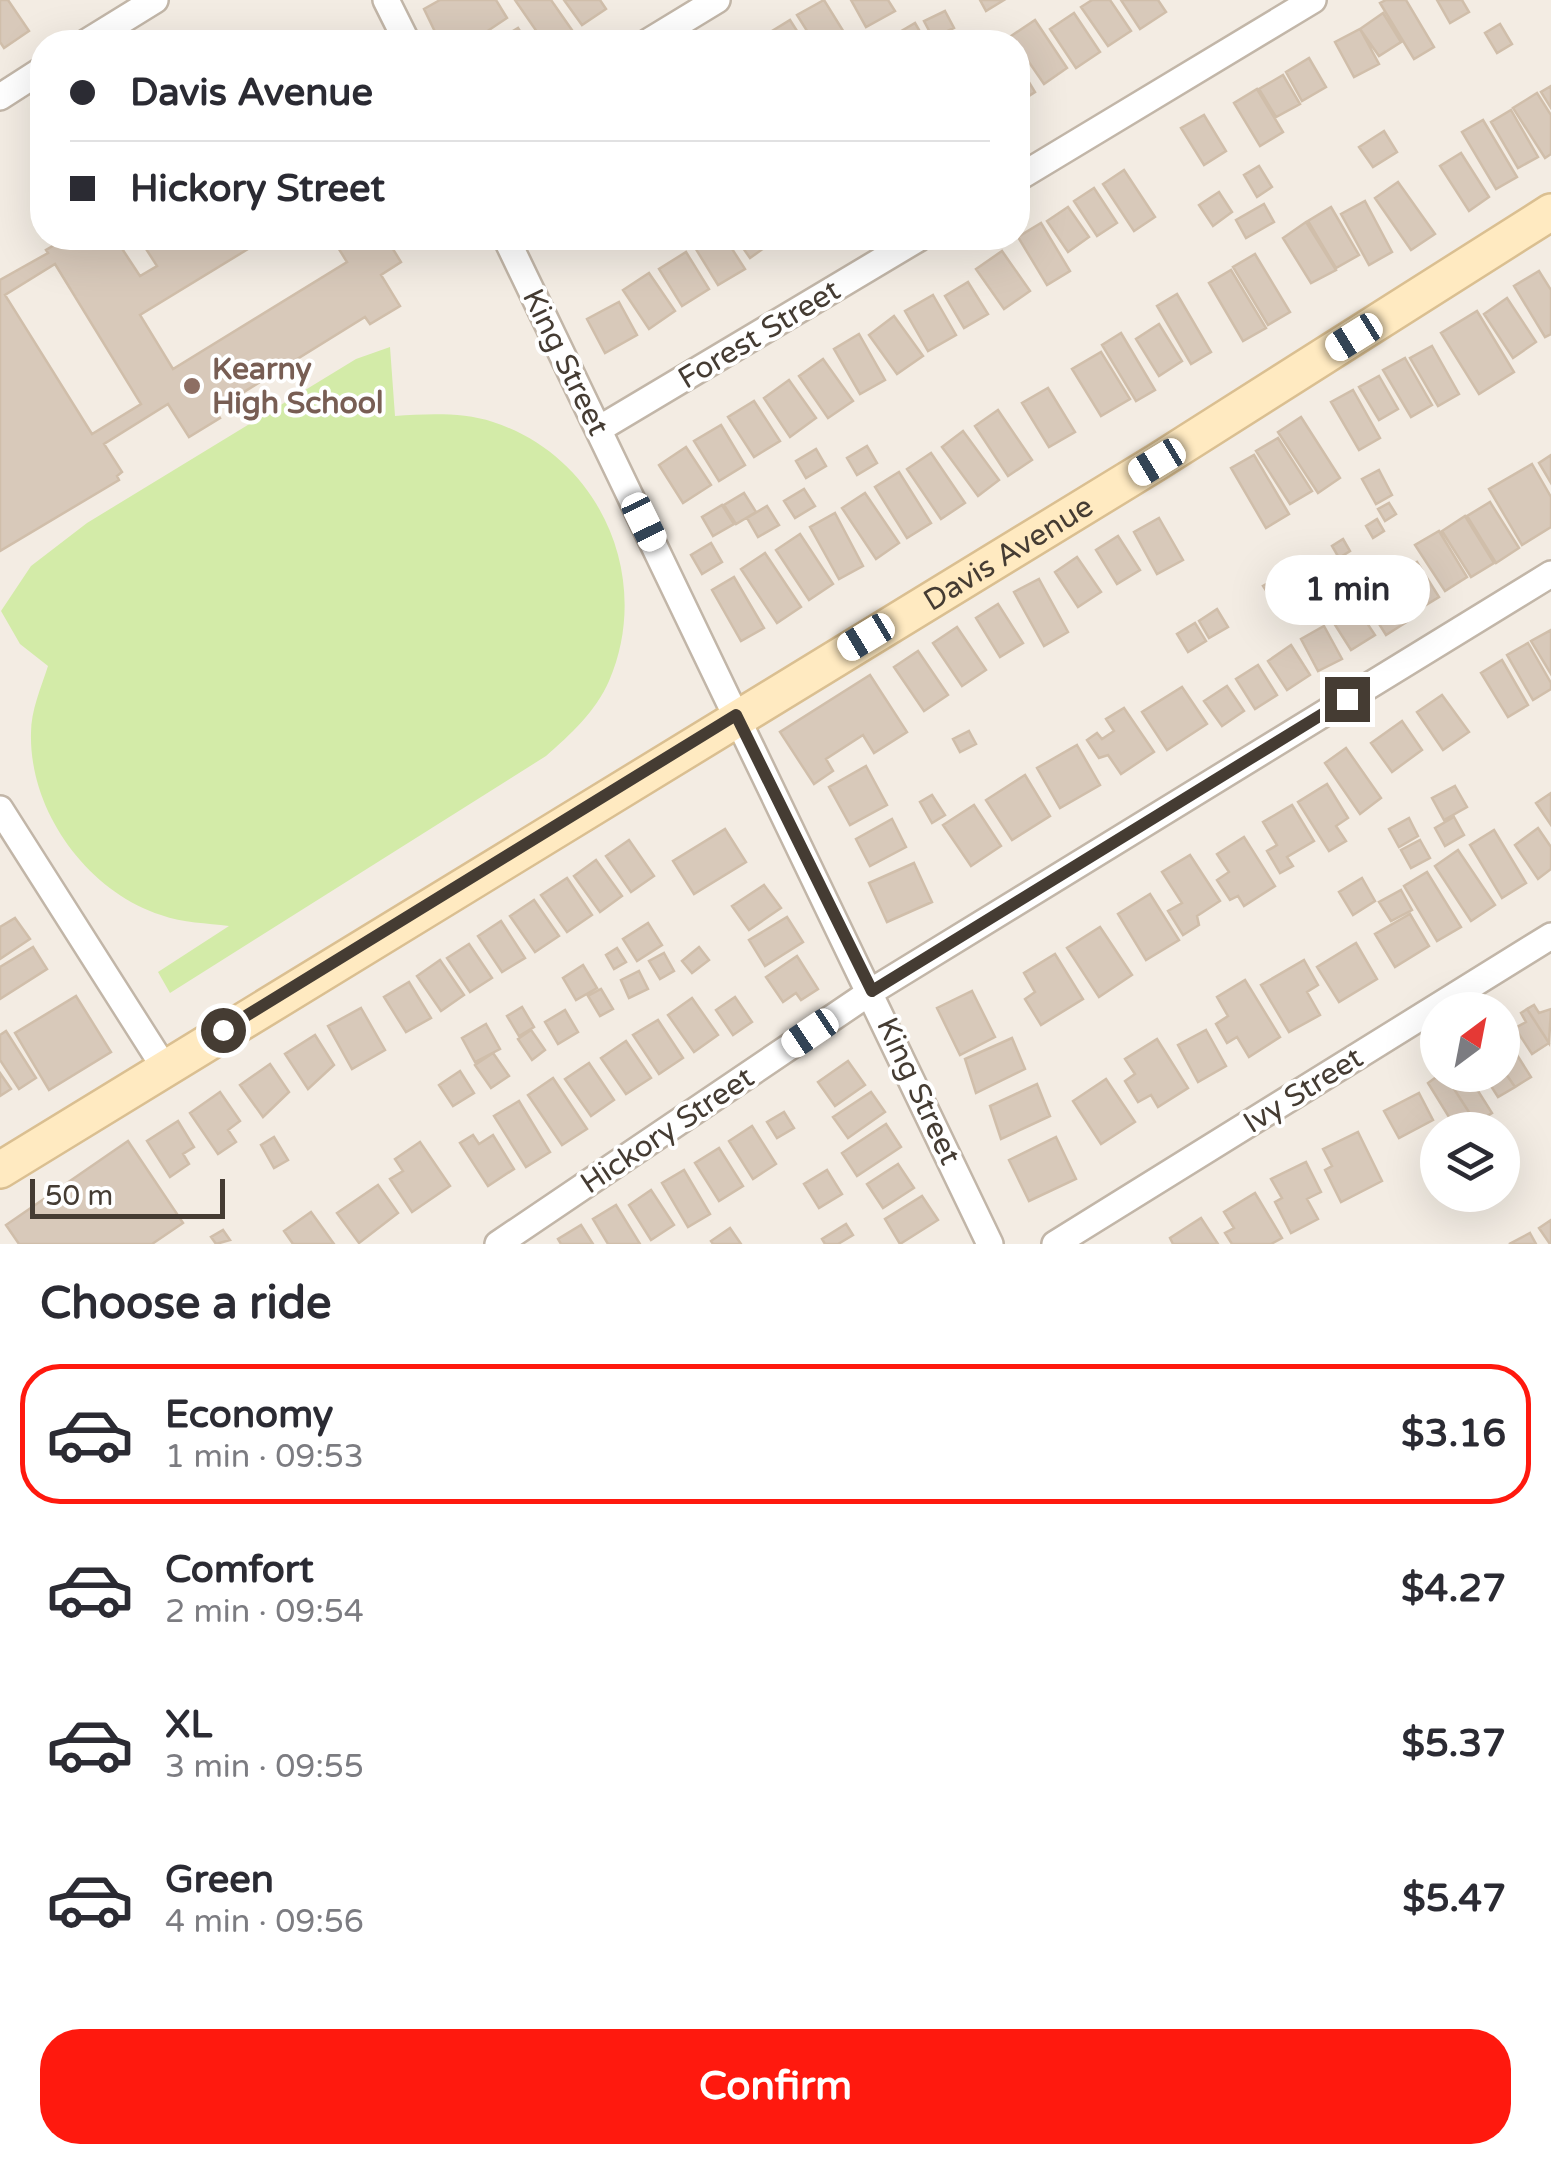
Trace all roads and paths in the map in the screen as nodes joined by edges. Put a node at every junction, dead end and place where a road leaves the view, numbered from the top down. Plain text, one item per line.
1 (155, 0) edge
2 (386, 0) edge
3 (717, 0) edge
4 (1313, 0) edge
5 (106, 30) edge
6 (401, 30) edge
7 (668, 30) edge
8 (30, 77) edge
9 (0, 96) edge
10 (1030, 171) edge
11 (1551, 212) edge
12 (512, 250) edge
13 (899, 250) edge
14 (600, 430) junction
15 (1551, 574) edge
16 (736, 715) junction
17 (0, 810) edge
18 (1551, 936) edge
19 (872, 991) junction
20 (164, 1067) junction
21 (0, 1170) edge
22 (498, 1244) edge
23 (990, 1244) edge
24 (1055, 1244) edge

1 - 5 street
2 - 6 street
3 - 7 street
4 - 10 street
8 - 9 street
11 - 16 street, Davis Avenue
12 - 14 street, King Street
13 - 14 street, Forest Street
14 - 16 street, King Street
15 - 19 street, Hickory Street
16 - 19 street, King Street
16 - 20 street, Davis Avenue
17 - 20 street
18 - 24 street, Ivy Street
19 - 22 street, Hickory Street
19 - 23 street, King Street
20 - 21 street, Davis Avenue

